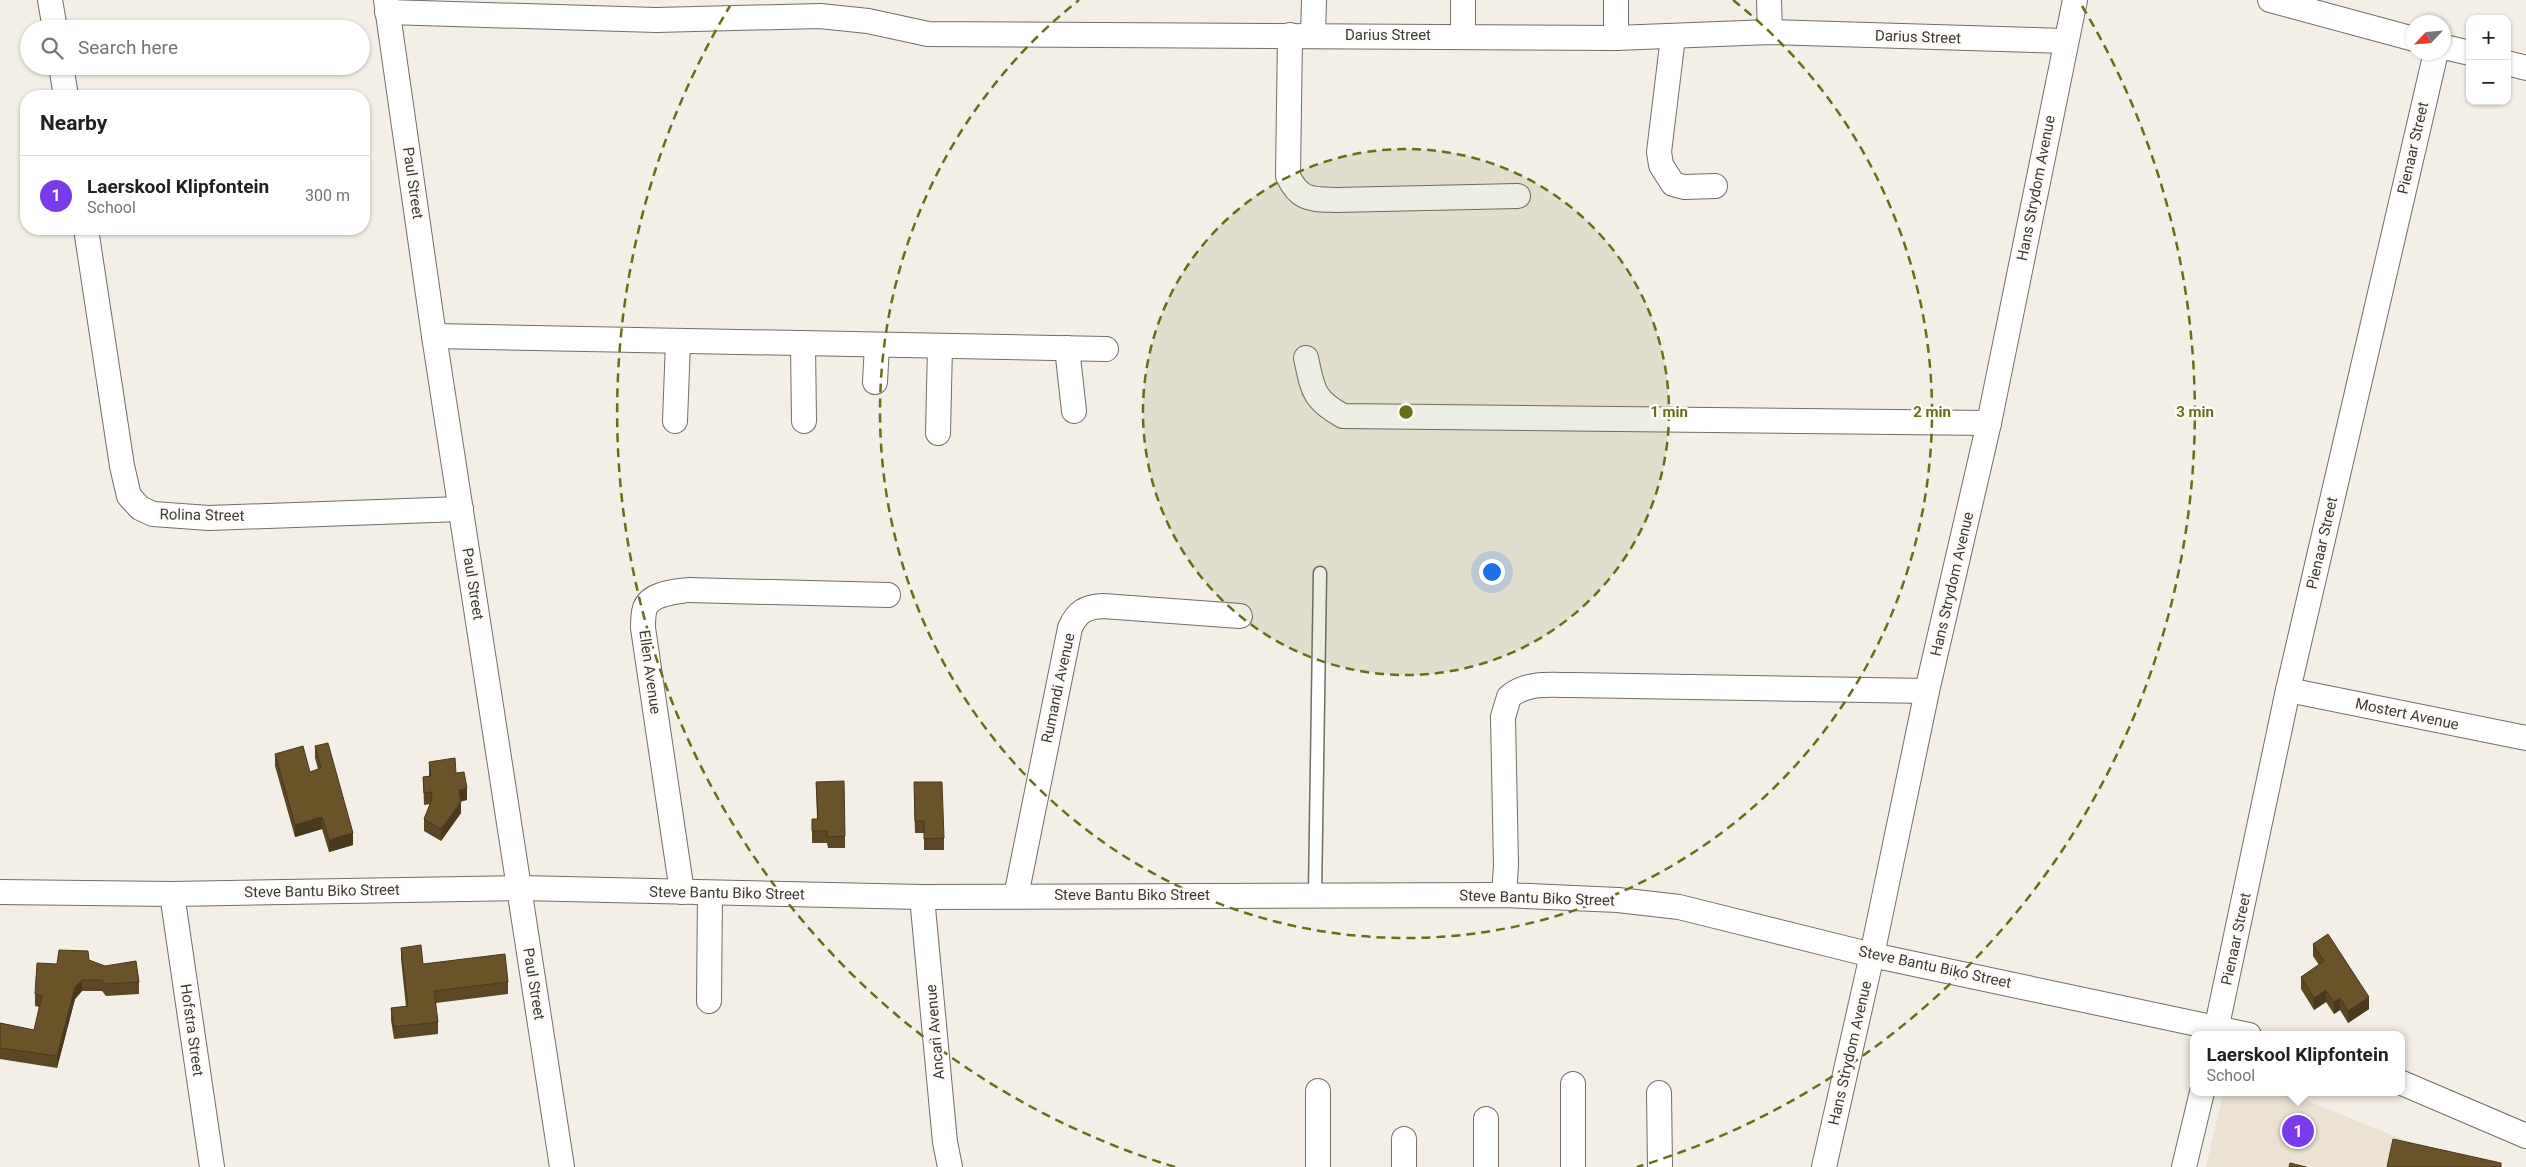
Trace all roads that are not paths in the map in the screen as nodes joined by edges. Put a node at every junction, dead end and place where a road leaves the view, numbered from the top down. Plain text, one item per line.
1 (50, 0) edge
2 (1314, 0) edge
3 (1463, 0) edge
4 (1616, 0) edge
5 (1769, 0) edge
6 (2075, 0) edge
7 (2270, 0) edge
8 (387, 6) edge
9 (53, 20) edge
10 (1770, 32) junction
11 (1302, 35) junction
12 (1463, 36) junction
13 (1673, 37) junction
14 (2406, 37) edge
15 (1616, 38) junction
16 (2066, 41) junction
17 (2451, 48) edge
18 (2466, 52) edge
19 (2434, 60) edge
20 (2511, 64) edge
21 (2526, 68) edge
22 (62, 75) edge
23 (65, 90) edge
24 (1715, 186) dead end
25 (1518, 196) dead end
26 (87, 235) edge
27 (434, 336) junction
28 (678, 342) junction
29 (803, 344) junction
30 (877, 345) junction
31 (940, 346) junction
32 (1066, 348) junction
33 (1106, 349) dead end
34 (1306, 358) dead end
35 (875, 382) dead end
36 (1074, 411) dead end
37 (676, 421) dead end
38 (804, 421) dead end
39 (1989, 423) junction
40 (938, 433) dead end
41 (462, 509) junction
42 (1320, 573) dead end
43 (888, 595) dead end
44 (1240, 616) dead end
45 (2288, 690) junction
46 (1927, 691) junction
47 (2526, 738) edge
48 (520, 888) junction
49 (0, 892) edge
50 (682, 892) junction
51 (710, 893) junction
52 (172, 894) junction
53 (1315, 894) junction
54 (1504, 895) junction
55 (1016, 896) junction
56 (922, 897) junction
57 (1872, 955) junction
58 (709, 1001) dead end
59 (2216, 1030) edge
60 (1572, 1084) dead end
61 (2405, 1084) edge
62 (1318, 1091) dead end
63 (1659, 1093) dead end
64 (2201, 1096) edge
65 (1486, 1119) dead end
66 (2526, 1136) edge
67 (1404, 1139) dead end
68 (212, 1167) edge
69 (562, 1167) edge
70 (950, 1167) edge
71 (1318, 1167) edge
72 (1404, 1167) edge
73 (1486, 1167) edge
74 (1572, 1167) edge
75 (1660, 1167) edge
76 (1824, 1167) edge
77 (2184, 1167) edge

1 - 9 street
2 - 11 street
3 - 12 street
4 - 15 street
5 - 10 street
6 - 16 street, Hans Strydom Avenue
7 - 14 street
8 - 11 street, Darius Street
8 - 27 street, Paul Street
10 - 13 street, Darius Street
10 - 16 street, Darius Street
11 - 12 street, Darius Street
11 - 25 street
12 - 15 street, Darius Street
13 - 15 street, Darius Street
13 - 24 street
16 - 39 street, Hans Strydom Avenue
17 - 18 street
19 - 45 street, Pienaar Street
20 - 21 street
22 - 23 street
26 - 41 street, Rolina Street
27 - 28 street
27 - 41 street, Paul Street
28 - 29 street
28 - 37 street
29 - 30 street
29 - 38 street
30 - 31 street
30 - 35 street
31 - 32 street
31 - 40 street
32 - 33 street
32 - 36 street
34 - 39 street
39 - 46 street, Hans Strydom Avenue
41 - 48 street, Paul Street
42 - 53 lane
43 - 50 street, Ellen Avenue
44 - 55 street, Rumandi Avenue
45 - 47 street, Mostert Avenue
45 - 59 street, Pienaar Street
46 - 54 street
46 - 57 street, Hans Strydom Avenue
48 - 50 street, Steve Bantu Biko Street
48 - 52 street, Steve Bantu Biko Street
48 - 69 street, Paul Street
49 - 52 street, Steve Bantu Biko Street
50 - 51 street, Steve Bantu Biko Street
51 - 56 street, Steve Bantu Biko Street
51 - 58 street
52 - 68 street, Hofstra Street
53 - 54 street, Steve Bantu Biko Street
53 - 55 street, Steve Bantu Biko Street
54 - 57 street, Steve Bantu Biko Street
55 - 56 street, Steve Bantu Biko Street
56 - 70 street, Ancari Avenue
57 - 59 street, Steve Bantu Biko Street
57 - 76 street, Hans Strydom Avenue
60 - 74 street
61 - 66 street
62 - 71 street
63 - 75 street
64 - 77 street
65 - 73 street
67 - 72 street

